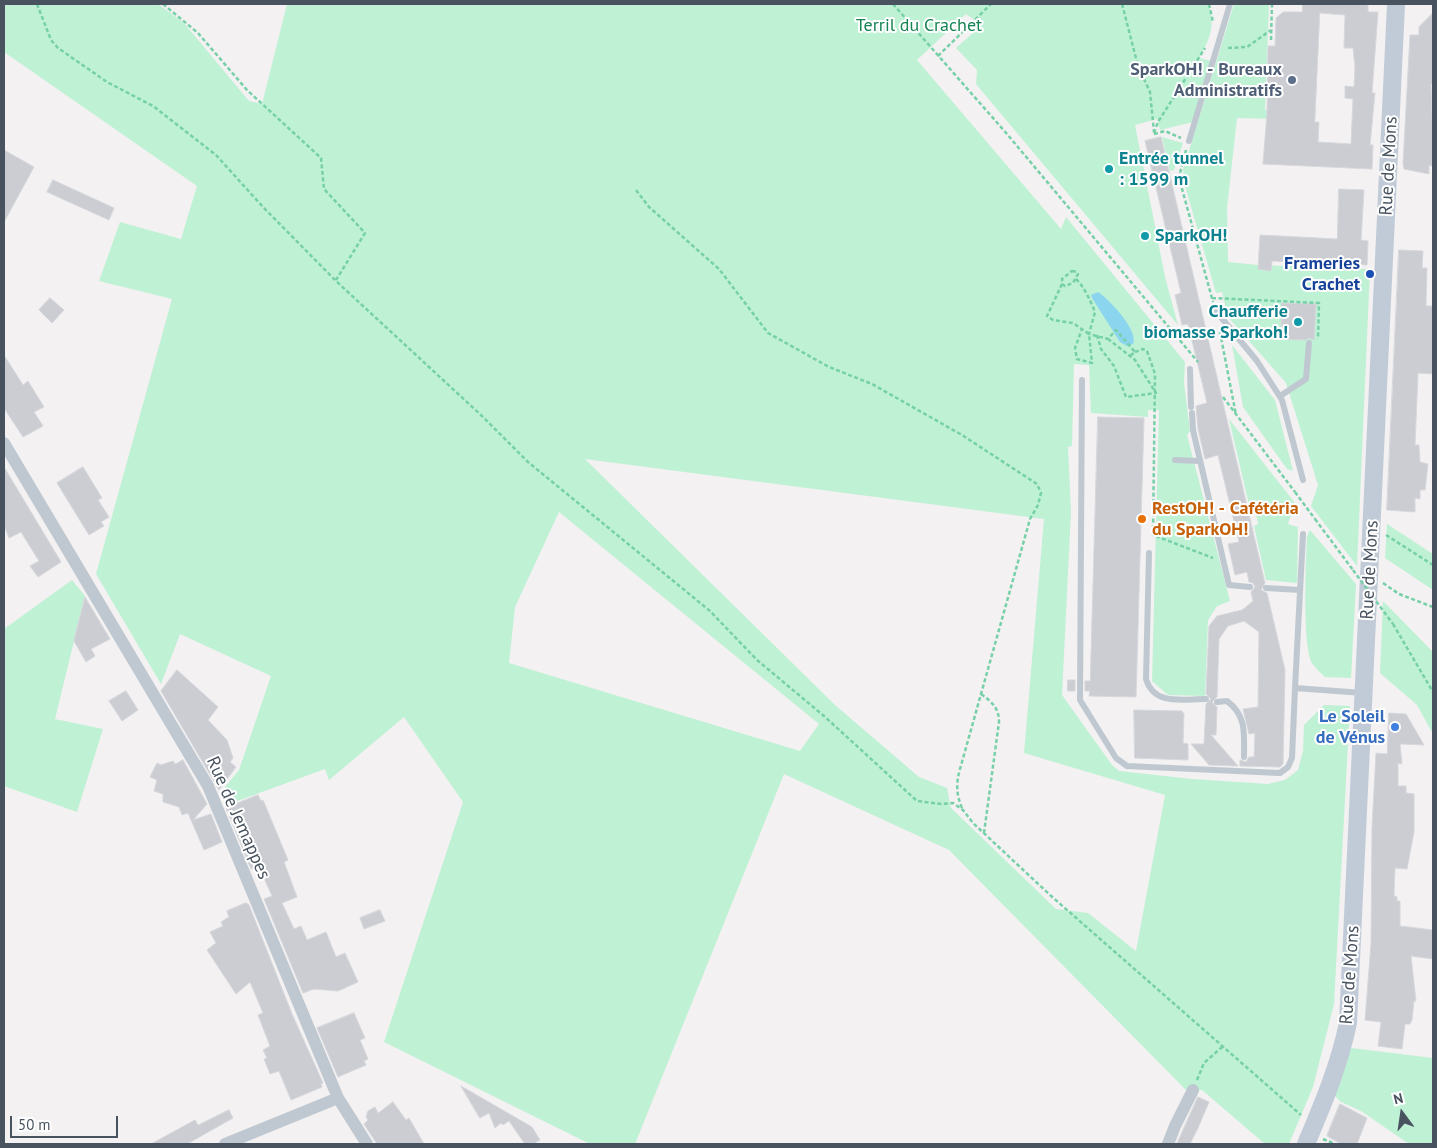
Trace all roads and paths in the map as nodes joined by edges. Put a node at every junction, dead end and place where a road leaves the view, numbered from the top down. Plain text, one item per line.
1 (37, 4) edge
2 (162, 4) edge
3 (893, 4) edge
4 (991, 4) edge
5 (1122, 4) edge
6 (1208, 4) edge
7 (1230, 4) edge
8 (1272, 4) edge
9 (1396, 4) edge
10 (1214, 23) dead end
11 (1271, 30) junction
12 (1271, 40) dead end
13 (1209, 42) dead end
14 (1218, 45) junction
15 (938, 56) junction
16 (1154, 134) junction
17 (1189, 141) junction
18 (636, 190) dead end
19 (1076, 279) junction
20 (336, 281) junction
21 (1062, 284) junction
22 (1212, 298) junction
23 (1215, 310) junction
24 (1082, 329) junction
25 (1089, 334) junction
26 (1097, 335) junction
27 (1108, 339) junction
28 (1317, 341) dead end
29 (1309, 343) dead end
30 (1135, 352) junction
31 (1130, 356) junction
32 (1198, 362) dead end
33 (1190, 369) dead end
34 (1082, 380) dead end
35 (1156, 393) junction
36 (1280, 396) junction
37 (1223, 397) dead end
38 (1236, 414) junction
39 (4, 443) edge
40 (1175, 460) dead end
41 (1200, 461) junction
42 (1303, 480) dead end
43 (1372, 525) junction
44 (1303, 534) dead end
45 (1148, 553) dead end
46 (1224, 562) junction
47 (1433, 565) edge
48 (1362, 572) junction
49 (1250, 586) dead end
50 (1266, 588) dead end
51 (1300, 590) junction
52 (1433, 607) edge
53 (1295, 688) junction
54 (1433, 692) edge
55 (1364, 693) junction
56 (981, 694) junction
57 (1206, 700) dead end
58 (1217, 702) dead end
59 (1244, 757) dead end
60 (963, 810) junction
61 (984, 833) junction
62 (1222, 1046) junction
63 (1193, 1090) joint
64 (338, 1098) junction
65 (1310, 1133) edge
66 (224, 1144) edge
67 (367, 1144) edge
68 (1168, 1144) edge

1 - 20 path
2 - 20 path
3 - 15 path
4 - 15 path
5 - 16 path
6 - 10 path
7 - 14 lane
8 - 11 path
9 - 43 main road, Rue de Mons
11 - 12 path
11 - 14 path
13 - 16 path
14 - 17 lane
15 - 32 path
16 - 17 path
17 - 22 path
18 - 56 path
19 - 21 path
19 - 21 path
19 - 25 path
20 - 60 path
21 - 24 path
22 - 23 path
22 - 28 path
23 - 36 lane
23 - 38 path
24 - 25 path
24 - 25 path
25 - 26 path
26 - 27 path
26 - 35 path
27 - 30 path
27 - 31 path
29 - 36 lane
30 - 31 path
30 - 35 path
31 - 35 path
33 - 41 lane
34 - 53 lane
35 - 46 path
36 - 42 lane
37 - 38 path
38 - 48 path, bridge
39 - 64 street, Rue de Jemappes
40 - 41 lane
41 - 46 lane
43 - 47 path
43 - 48 main road, Rue de Mons
44 - 51 lane
45 - 57 lane
46 - 49 lane
48 - 52 path
48 - 54 path, bridge
48 - 55 main road, Rue de Mons
50 - 51 lane
51 - 53 lane
53 - 55 lane
55 - 65 main road, Rue de Mons
56 - 60 path
56 - 61 path
58 - 59 lane
60 - 61 path
61 - 62 path
62 - 63 path
62 - 65 path
63 - 68 street
64 - 66 street
64 - 67 street, Rue de Jemappes

